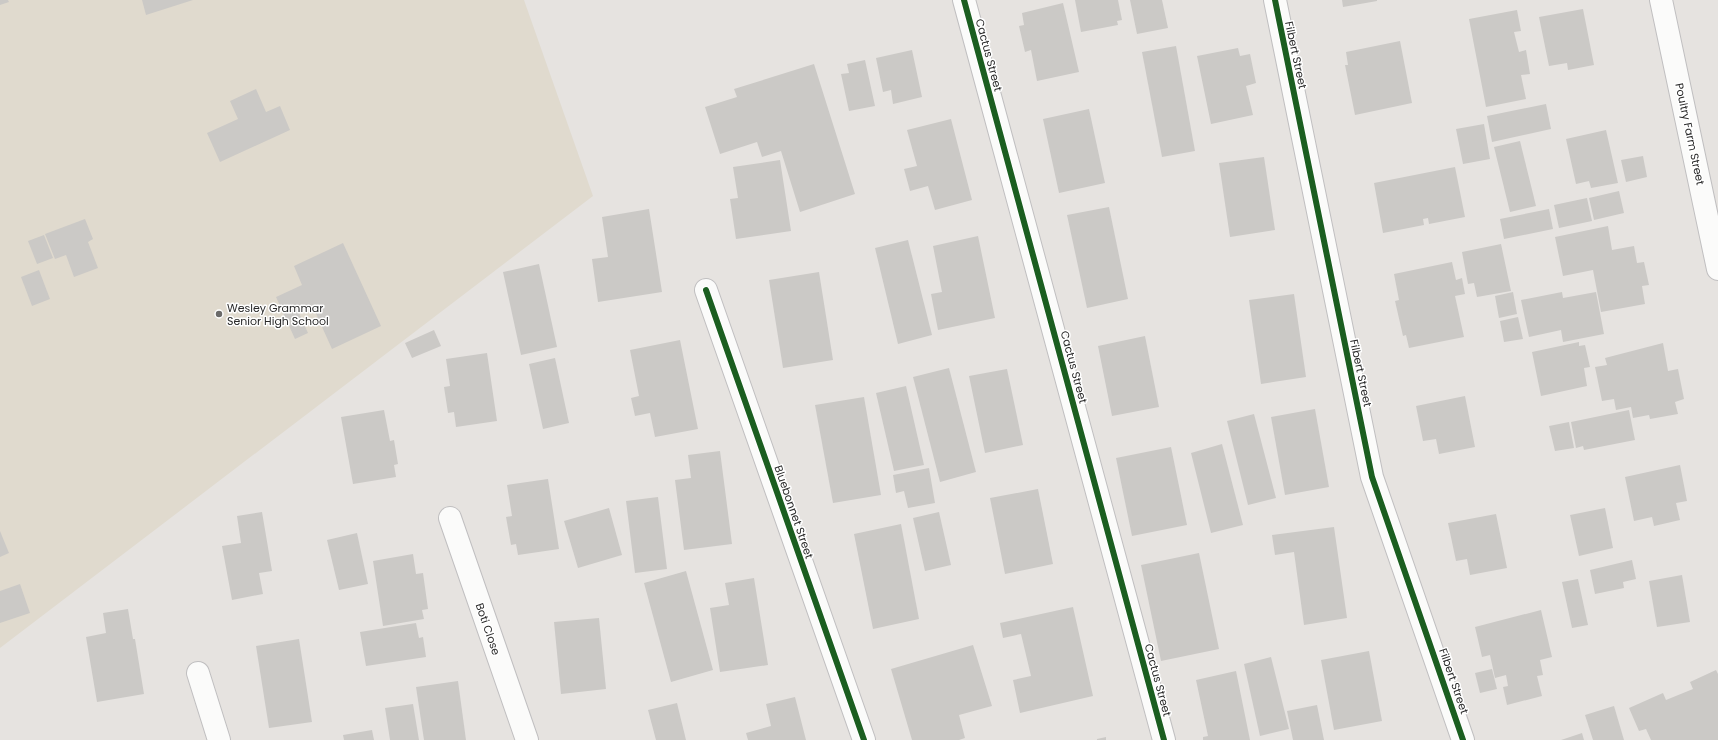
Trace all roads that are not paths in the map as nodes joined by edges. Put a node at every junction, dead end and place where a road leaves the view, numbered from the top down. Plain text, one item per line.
1 (964, 0) edge
2 (1275, 0) edge
3 (1662, 0) edge
4 (1718, 269) edge
5 (706, 290) dead end
6 (450, 518) dead end
7 (198, 673) dead end
8 (219, 740) edge
9 (527, 740) edge
10 (864, 740) edge
11 (1164, 740) edge
12 (1463, 740) edge

1 - 11 street, Cactus Street
2 - 12 street, Filbert Street
3 - 4 street, Poultry Farm Street
5 - 10 street, Bluebonnet Street
6 - 9 street, Boti Close
7 - 8 street

